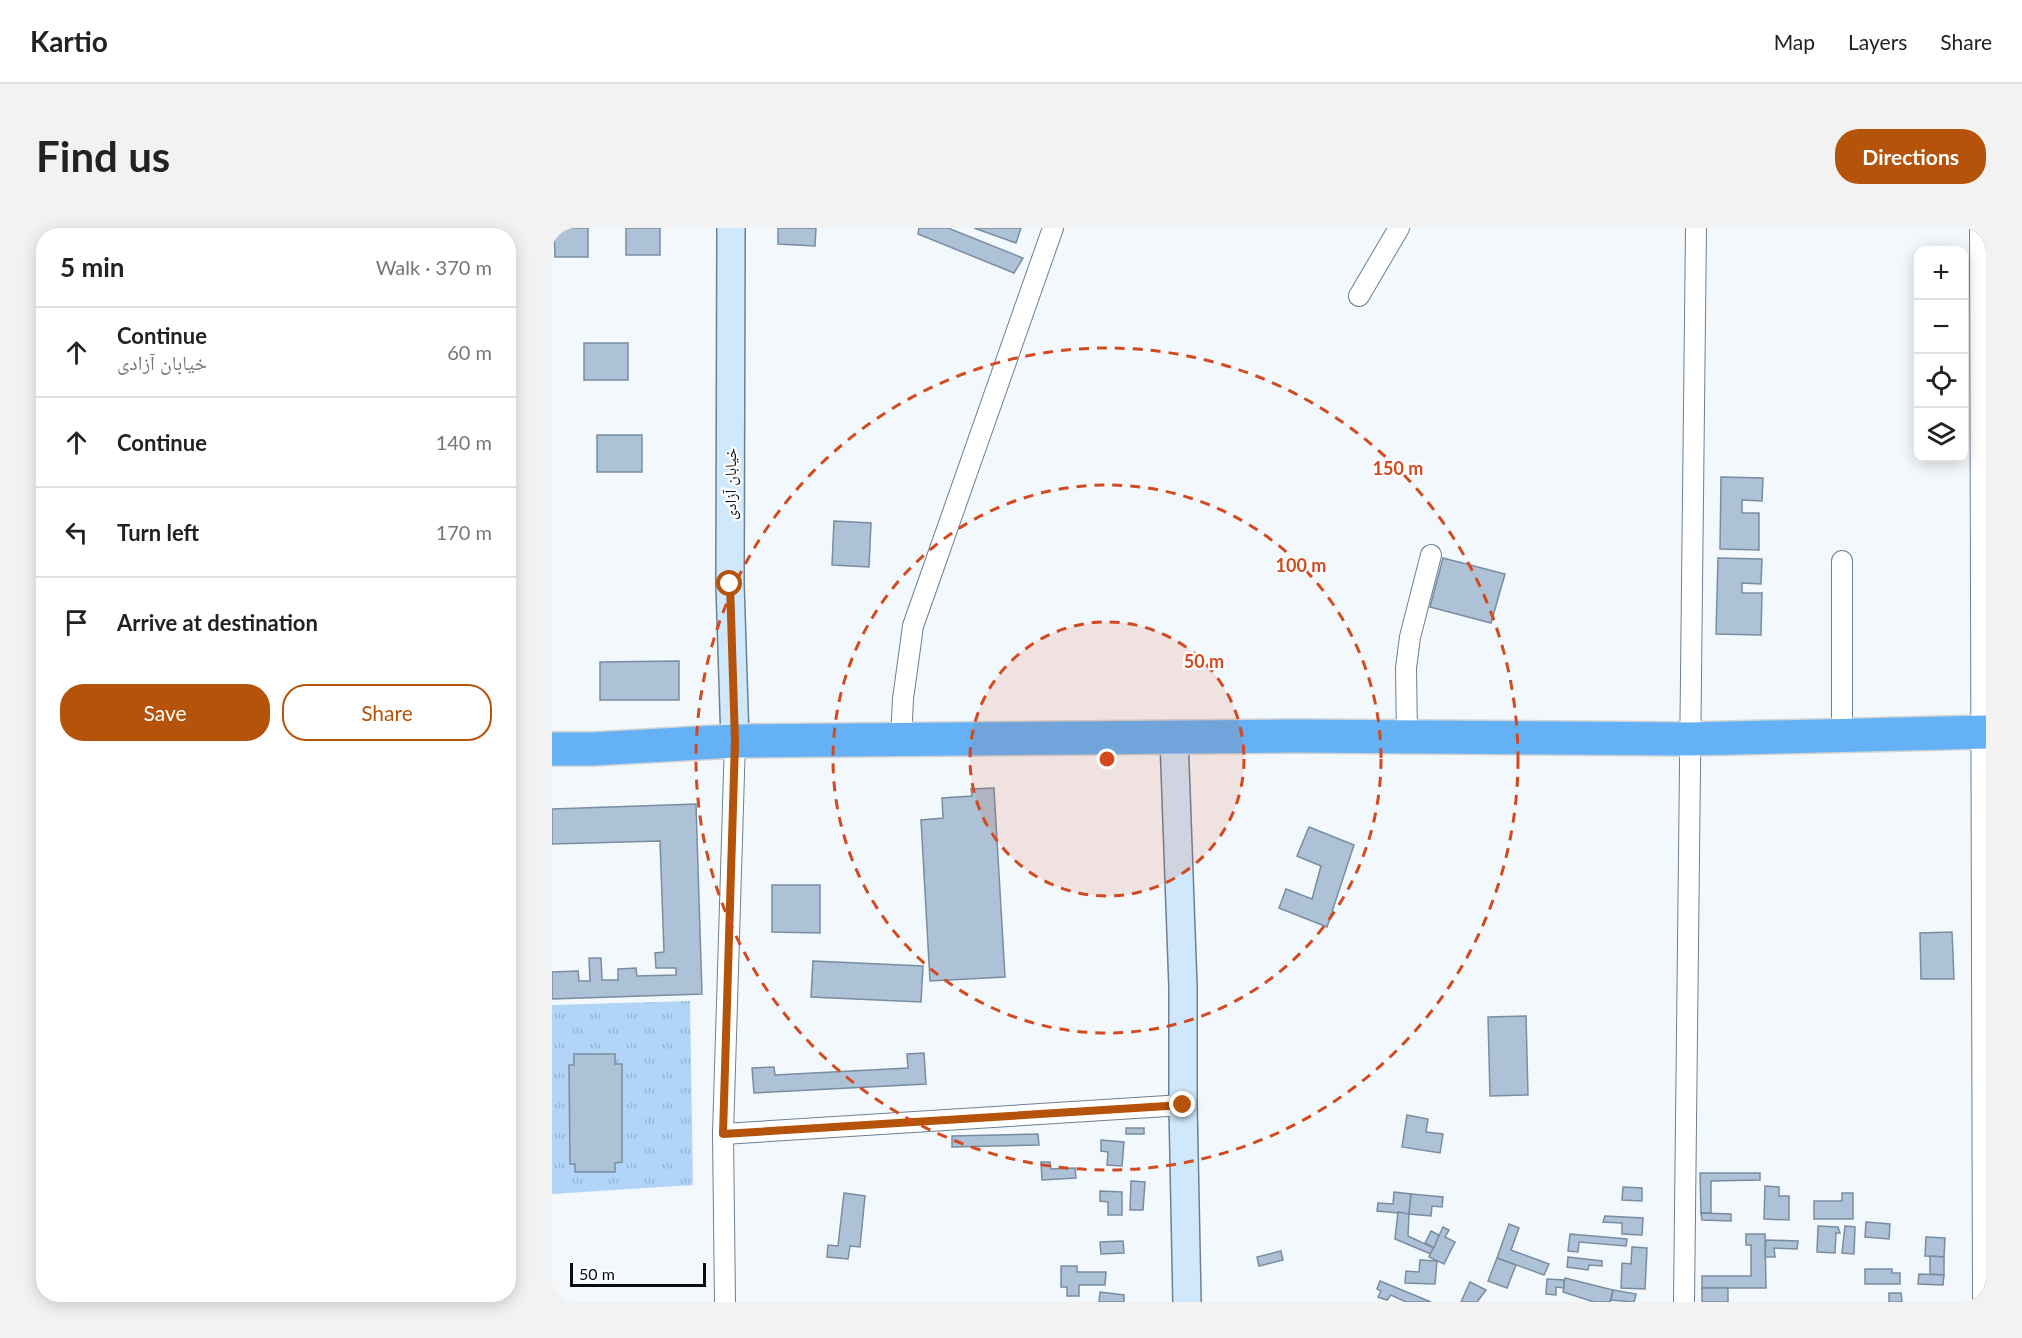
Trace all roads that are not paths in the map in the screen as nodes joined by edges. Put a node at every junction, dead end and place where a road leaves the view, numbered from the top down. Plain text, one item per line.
1 (731, 228) edge
2 (1053, 228) edge
3 (1399, 228) edge
4 (1696, 228) edge
5 (1980, 228) edge
6 (1359, 296) dead end
7 (1431, 555) dead end
8 (1842, 561) dead end
9 (1984, 733) edge
10 (1407, 736) junction
11 (1842, 736) junction
12 (1174, 738) junction
13 (1690, 739) junction
14 (901, 740) junction
15 (735, 741) junction
16 (552, 749) edge
17 (1984, 1097) edge
18 (1183, 1105) junction
19 (723, 1134) junction
20 (725, 1302) edge
21 (1187, 1302) edge
22 (1684, 1302) edge
23 (1983, 1302) edge

1 - 15 street, خیابان آزادی
2 - 14 street
3 - 6 street
4 - 13 street
5 - 9 street
7 - 10 street
8 - 11 street
9 - 11 highway
9 - 17 street
10 - 12 highway
10 - 13 highway
11 - 13 highway
12 - 14 highway
12 - 18 street
13 - 22 street
14 - 15 highway
15 - 16 highway
15 - 19 street
17 - 23 street
18 - 19 street
18 - 21 street
19 - 20 street

